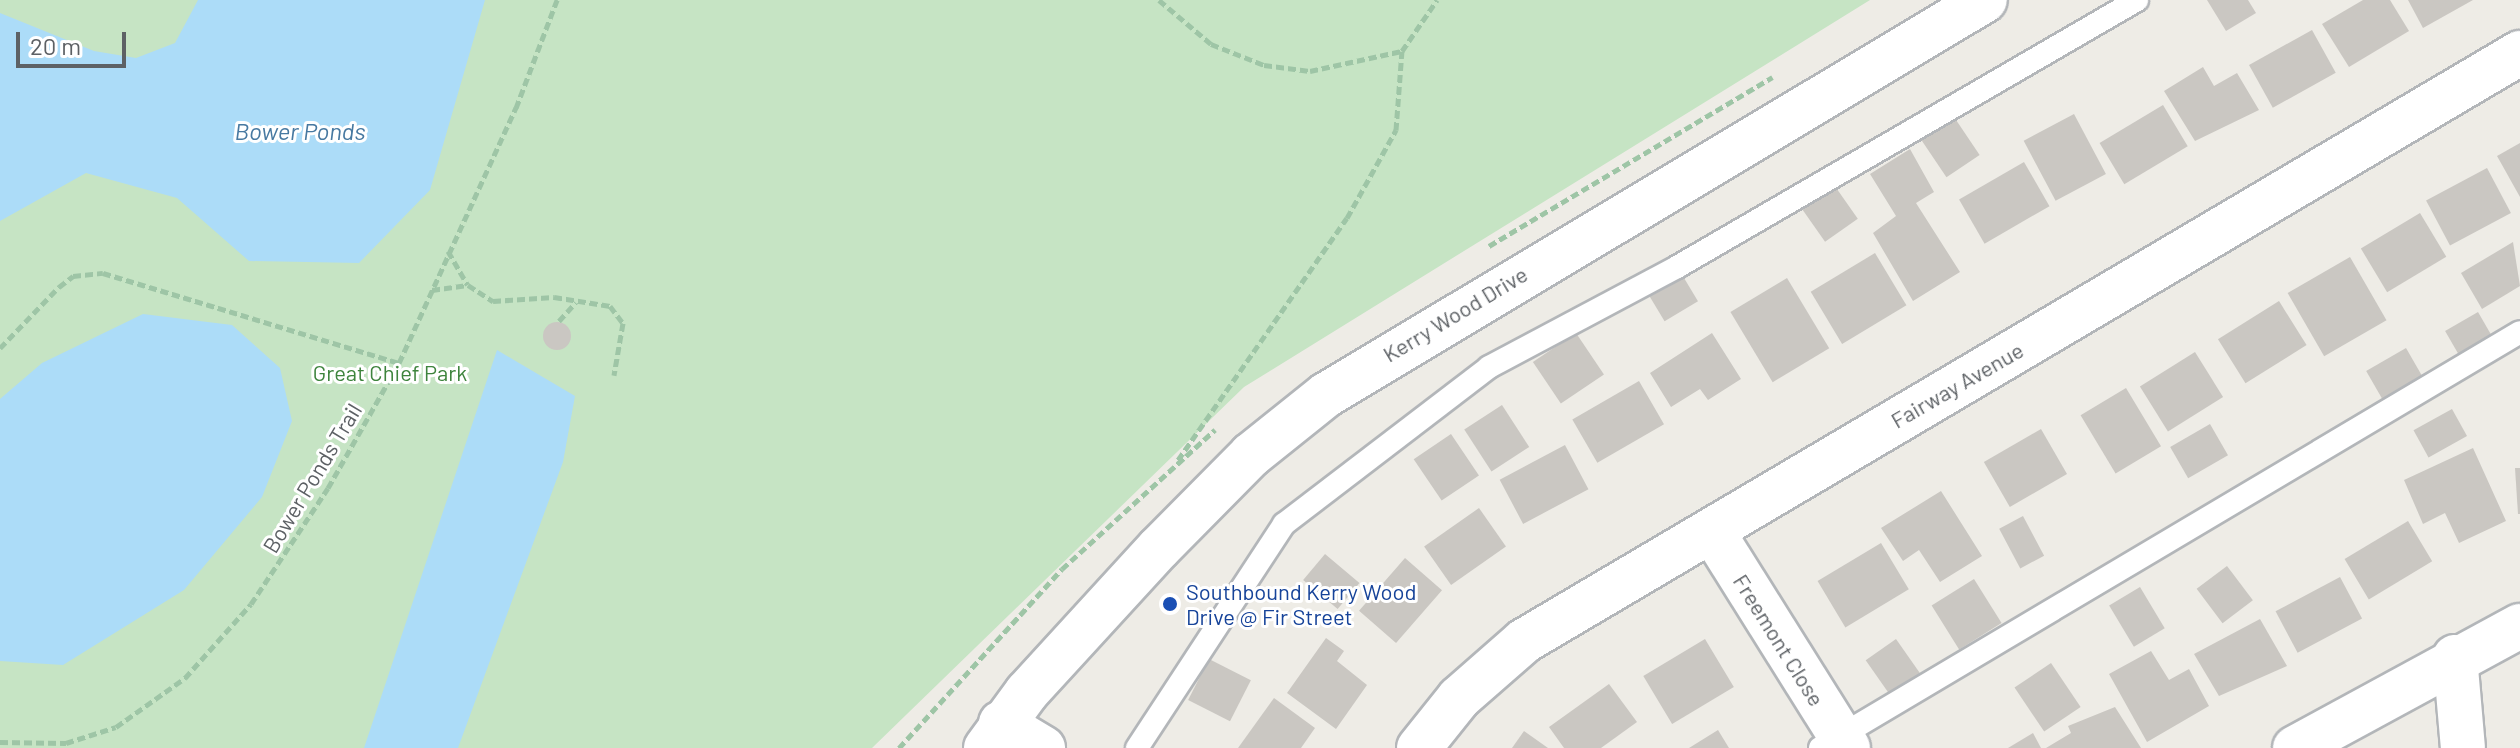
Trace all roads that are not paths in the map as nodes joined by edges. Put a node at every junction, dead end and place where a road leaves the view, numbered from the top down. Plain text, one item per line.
1 (1985, 0) edge
2 (2137, 0) edge
3 (2520, 53) edge
4 (2520, 332) edge
5 (1712, 531) junction
6 (2520, 626) edge
7 (2455, 657) junction
8 (987, 740) edge
9 (1836, 744) edge
10 (1043, 748) edge
11 (1137, 748) edge
12 (1419, 748) edge
13 (2295, 748) edge
14 (2463, 748) edge

1 - 8 street, Kerry Wood Drive
2 - 11 lane
3 - 5 street, Fairway Avenue
4 - 9 lane
5 - 9 street, Freemont Close
5 - 12 street, Fairway Avenue
6 - 7 street
7 - 13 street
7 - 14 street
8 - 10 street

